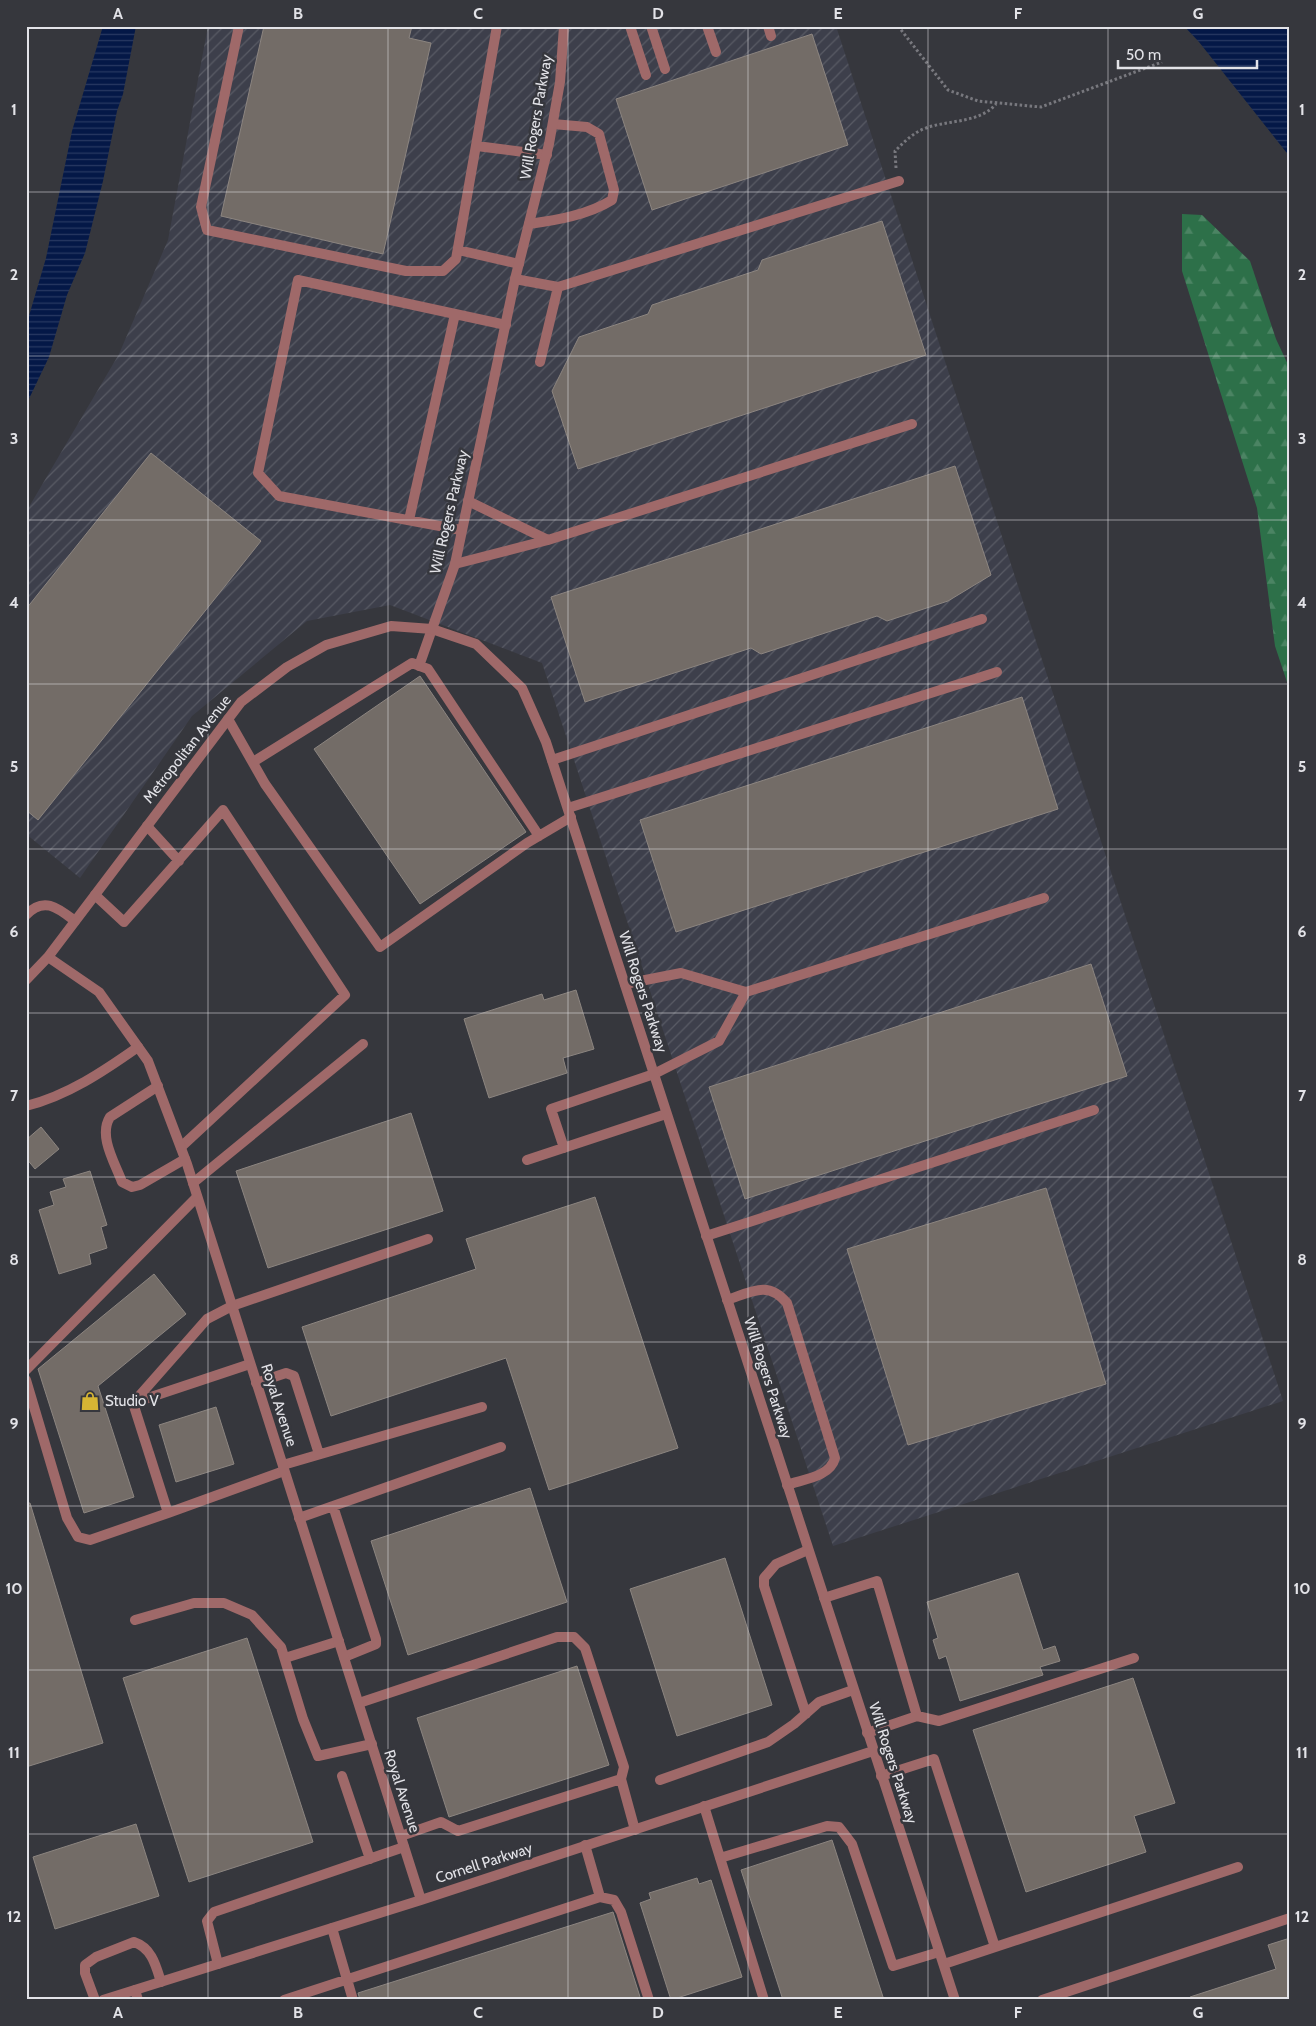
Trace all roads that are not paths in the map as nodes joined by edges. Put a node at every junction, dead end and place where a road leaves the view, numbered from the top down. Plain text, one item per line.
1 (239, 26) edge
2 (497, 26) edge
3 (564, 26) edge
4 (630, 26) edge
5 (651, 26) edge
6 (707, 26) edge
7 (716, 52) dead end
8 (665, 69) dead end
9 (646, 75) dead end
10 (553, 124) junction
11 (477, 146) junction
12 (546, 155) junction
13 (899, 181) road end
14 (529, 224) junction
15 (458, 250) junction
16 (519, 264) junction
17 (515, 279) junction
18 (558, 287) junction
19 (455, 314) junction
20 (506, 325) junction
21 (540, 362) dead end
22 (912, 424) dead end
23 (468, 501) junction
24 (409, 520) junction
25 (462, 530) junction
26 (548, 540) junction
27 (454, 564) junction
28 (982, 619) dead end
29 (432, 629) junction
30 (419, 666) junction
31 (997, 672) dead end
32 (228, 719) junction
33 (552, 760) junction
34 (252, 762) junction
35 (569, 812) junction
36 (147, 826) junction
37 (540, 836) junction
38 (178, 861) junction
39 (95, 895) junction
40 (1044, 898) dead end
41 (26, 915) edge
42 (75, 921) junction
43 (48, 957) junction
44 (26, 980) edge
45 (625, 984) junction
46 (746, 992) junction
47 (363, 1044) dead end
48 (138, 1047) junction
49 (654, 1074) junction
50 (158, 1086) junction
51 (26, 1106) edge
52 (1094, 1110) dead end
53 (666, 1114) junction
54 (180, 1147) junction
55 (564, 1148) junction
56 (184, 1159) junction
57 (527, 1160) dead end
58 (193, 1183) junction
59 (197, 1197) junction
60 (706, 1236) junction
61 (428, 1239) dead end
62 (727, 1300) junction
63 (232, 1306) junction
64 (250, 1364) junction
65 (26, 1370) edge
66 (26, 1380) edge
67 (256, 1383) junction
68 (132, 1403) junction
69 (482, 1407) dead end
70 (501, 1447) dead end
71 (319, 1454) junction
72 (283, 1468) junction
73 (787, 1485) junction
74 (333, 1506) junction
75 (168, 1513) junction
76 (299, 1518) junction
77 (808, 1550) junction
78 (824, 1598) junction
79 (135, 1620) dead end
80 (339, 1641) junction
81 (344, 1657) junction
82 (285, 1658) junction
83 (1134, 1658) dead end
84 (853, 1690) junction
85 (359, 1703) junction
86 (806, 1714) junction
87 (917, 1716) junction
88 (867, 1733) junction
89 (372, 1744) junction
90 (873, 1751) junction
91 (342, 1776) dead end
92 (881, 1776) junction
93 (621, 1779) junction
94 (660, 1780) dead end
95 (704, 1806) junction
96 (635, 1830) junction
97 (400, 1836) junction
98 (585, 1845) junction
99 (404, 1847) junction
100 (720, 1858) junction
101 (370, 1859) junction
102 (1238, 1867) dead end
103 (600, 1898) junction
104 (421, 1900) junction
105 (1290, 1918) edge
106 (332, 1928) junction
107 (995, 1948) junction
108 (939, 1952) junction
109 (218, 1964) junction
110 (944, 1964) junction
111 (347, 1979) junction
112 (161, 1982) junction
113 (136, 1995) edge
114 (95, 2000) edge
115 (103, 2000) edge
116 (284, 2000) edge
117 (353, 2000) edge
118 (649, 2000) edge
119 (764, 2000) edge
120 (955, 2000) edge
121 (1042, 2000) edge

1 - 15 street
2 - 11 street
3 - 10 street, Will Rogers Parkway
4 - 9 street
5 - 8 street
6 - 7 street
10 - 12 street, Will Rogers Parkway
10 - 14 street
11 - 12 street
11 - 15 street
12 - 14 street, Will Rogers Parkway
13 - 18 street
14 - 16 street, Will Rogers Parkway
15 - 16 street
16 - 17 street, Will Rogers Parkway
17 - 18 street
17 - 20 street, Will Rogers Parkway
18 - 21 street
19 - 20 street
19 - 24 street
19 - 24 street
20 - 23 street, Will Rogers Parkway
22 - 26 street
23 - 25 street, Will Rogers Parkway
23 - 26 street
24 - 25 street
25 - 27 street, Will Rogers Parkway
26 - 27 street
27 - 29 street, Will Rogers Parkway
28 - 33 street
29 - 30 street
29 - 32 street, Metropolitan Avenue
29 - 33 street, Will Rogers Parkway
30 - 34 street
30 - 37 street
31 - 35 street
32 - 34 street
32 - 36 street, Metropolitan Avenue
33 - 35 street, Will Rogers Parkway
34 - 37 street
35 - 37 street
35 - 45 street, Will Rogers Parkway
36 - 38 street
36 - 39 street, Metropolitan Avenue
38 - 39 street
38 - 54 street
39 - 42 street, Metropolitan Avenue
40 - 46 street
41 - 42 street
42 - 43 street, Metropolitan Avenue
43 - 44 street, Metropolitan Avenue
43 - 48 street, Royal Avenue
45 - 46 street
45 - 49 street, Will Rogers Parkway
46 - 49 street
47 - 58 street
48 - 50 street, Royal Avenue
48 - 51 street
49 - 53 street, Will Rogers Parkway
49 - 55 street
50 - 54 street, Royal Avenue
50 - 56 street
52 - 60 street
53 - 55 street
53 - 60 street, Will Rogers Parkway
54 - 56 street, Royal Avenue
55 - 57 street
56 - 58 street, Royal Avenue
58 - 59 street, Royal Avenue
59 - 63 street, Royal Avenue
59 - 65 street
60 - 62 street, Will Rogers Parkway
61 - 63 street
62 - 73 street, Will Rogers Parkway
62 - 73 street
63 - 64 street, Royal Avenue
63 - 68 street
64 - 67 street, Royal Avenue
64 - 68 street
66 - 75 street
67 - 71 street
67 - 72 street, Royal Avenue
68 - 75 street
69 - 71 street
70 - 74 street
71 - 72 street
72 - 75 street
72 - 76 street, Royal Avenue
73 - 77 street, Will Rogers Parkway
74 - 76 street
74 - 81 street
76 - 80 street, Royal Avenue
77 - 78 street, Will Rogers Parkway
77 - 86 street
78 - 84 street, Will Rogers Parkway
78 - 87 street
79 - 82 street
80 - 81 street, Royal Avenue
80 - 82 street
81 - 85 street, Royal Avenue
82 - 89 street
83 - 87 street
84 - 86 street
84 - 88 street, Will Rogers Parkway
85 - 89 street, Royal Avenue
85 - 93 street
86 - 94 street
87 - 88 street
88 - 90 street, Will Rogers Parkway
89 - 97 street, Royal Avenue
90 - 92 street, Will Rogers Parkway
90 - 95 street, Cornell Parkway
91 - 101 street
92 - 107 street
92 - 108 street, Will Rogers Parkway
93 - 96 street
93 - 97 street
95 - 96 street, Cornell Parkway
95 - 100 street
96 - 98 street, Cornell Parkway
97 - 99 street, Royal Avenue
98 - 103 street
98 - 104 street, Cornell Parkway
99 - 101 street
99 - 104 street, Royal Avenue
100 - 108 street
100 - 119 street
101 - 109 street
102 - 107 street
103 - 111 street
103 - 118 street
104 - 106 street, Cornell Parkway
105 - 121 street
106 - 109 street, Cornell Parkway
106 - 111 street
107 - 110 street
108 - 110 street, Will Rogers Parkway
109 - 112 street, Cornell Parkway
110 - 120 street, Will Rogers Parkway
111 - 116 street
111 - 117 street
112 - 113 street, Cornell Parkway
112 - 114 street
113 - 115 street, Cornell Parkway

